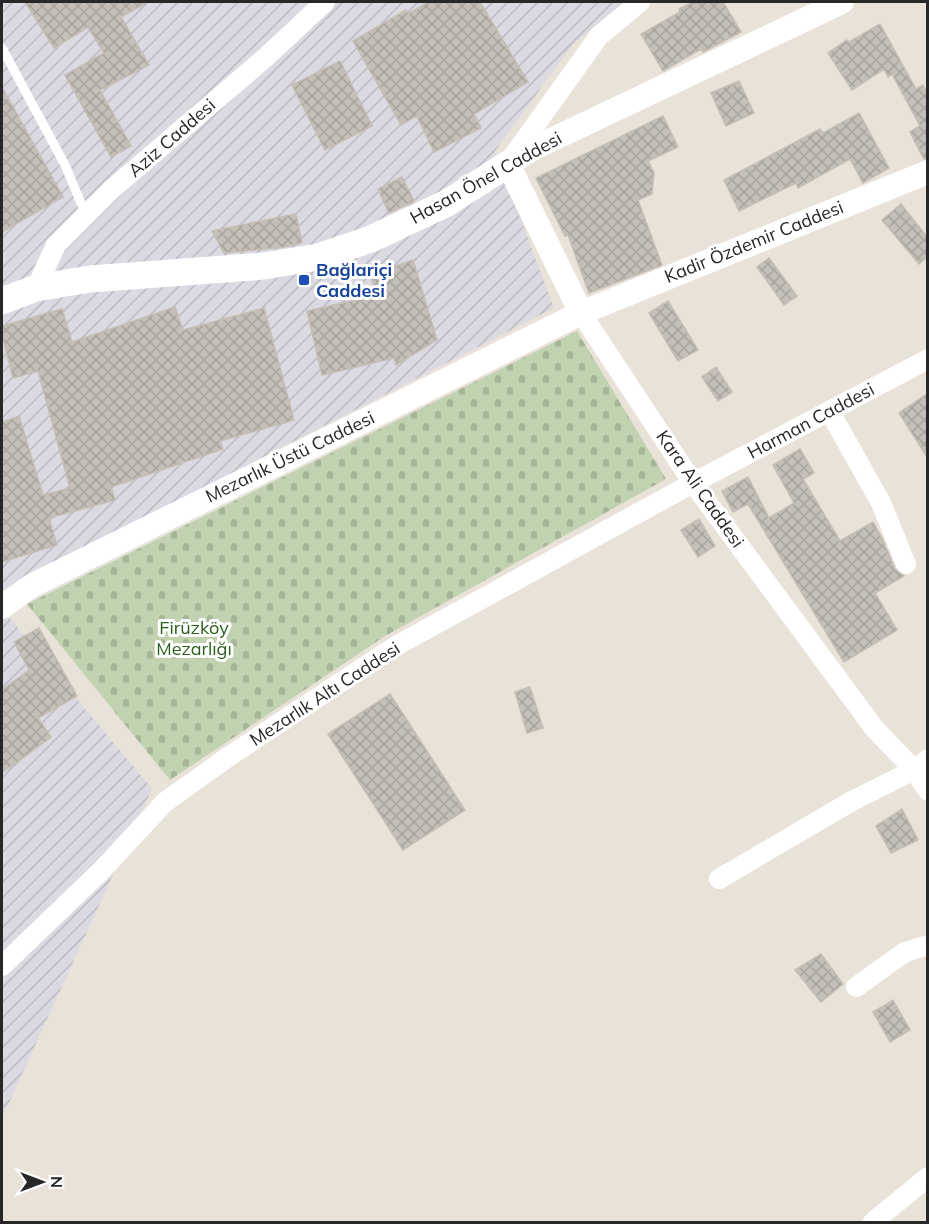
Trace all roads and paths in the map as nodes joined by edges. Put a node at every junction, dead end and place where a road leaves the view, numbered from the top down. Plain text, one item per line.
1 (325, 2) edge
2 (640, 2) edge
3 (842, 2) edge
4 (2, 48) edge
5 (508, 164) junction
6 (927, 172) edge
7 (86, 215) junction
8 (36, 288) junction
9 (2, 301) edge
10 (581, 313) junction
11 (927, 359) edge
12 (830, 412) junction
13 (693, 483) junction
14 (906, 564) dead end
15 (2, 607) edge
16 (921, 765) edge
17 (927, 790) edge
18 (719, 879) dead end
19 (927, 945) edge
20 (2, 966) edge
21 (856, 987) dead end
22 (927, 1177) edge
23 (873, 1222) edge

1 - 7 street, Aziz Caddesi
2 - 5 street
3 - 5 street, Hasan Önel Caddesi
4 - 7 lane
5 - 8 main road, Hasan Önel Caddesi
5 - 10 street, Kara Ali Caddesi
6 - 10 street, Kadir Özdemir Caddesi
7 - 8 street, Aziz Caddesi
8 - 9 main road
10 - 13 street, Kara Ali Caddesi
10 - 15 street, Mezarlık Üstü Caddesi
11 - 12 street, Harman Caddesi
12 - 13 street, Harman Caddesi
12 - 14 street
13 - 16 street, Kara Ali Caddesi
13 - 20 street, Mezarlık Altı Caddesi
16 - 17 street, Kara Ali Caddesi
16 - 18 street
19 - 21 street
22 - 23 street

